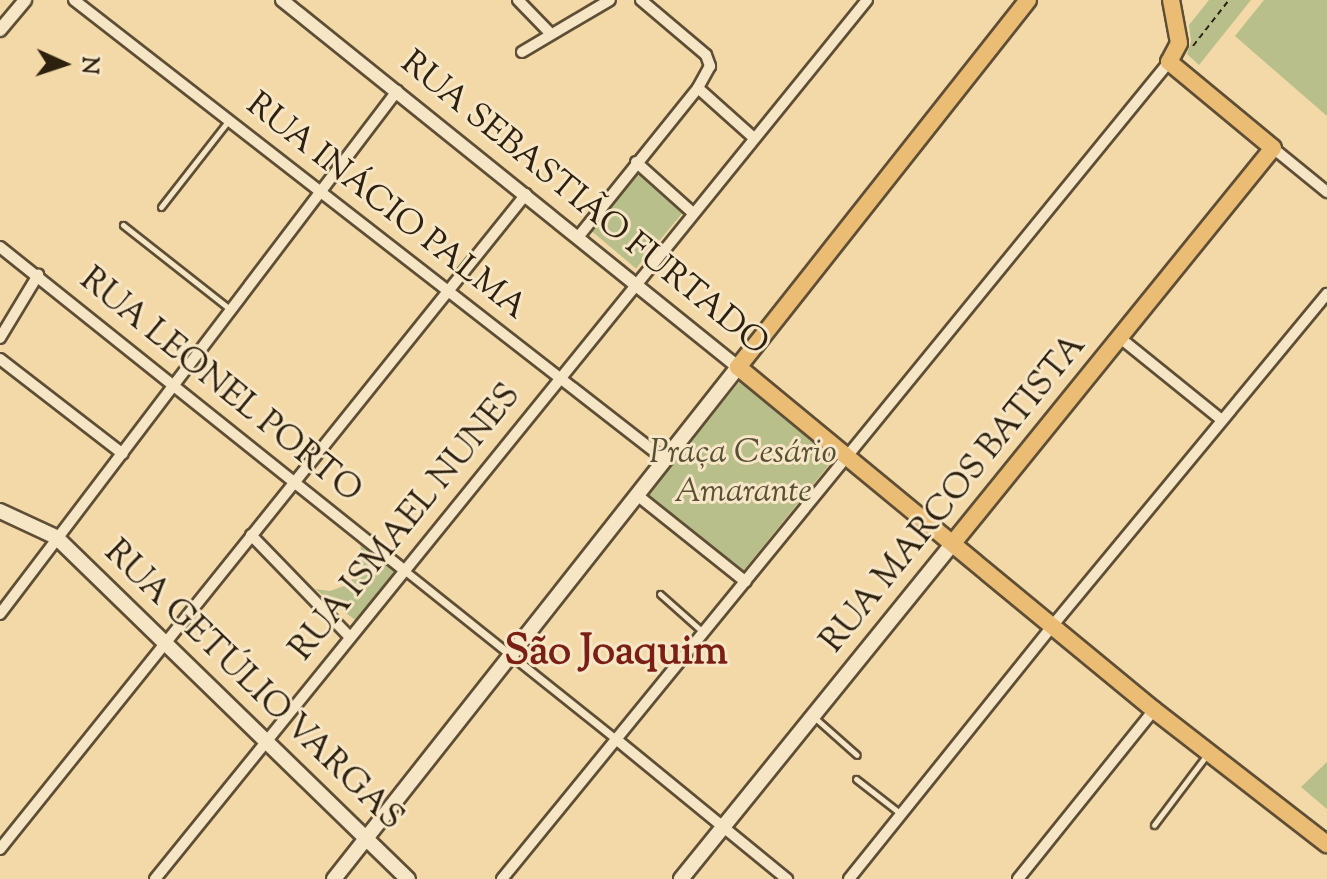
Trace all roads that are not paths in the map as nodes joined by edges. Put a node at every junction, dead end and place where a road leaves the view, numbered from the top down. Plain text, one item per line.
1 (25, 0) edge
2 (74, 0) edge
3 (282, 0) edge
4 (518, 0) edge
5 (610, 0) edge
6 (641, 0) edge
7 (867, 0) edge
8 (1028, 0) edge
9 (1171, 0) edge
10 (0, 30) edge
11 (551, 34) junction
12 (522, 52) dead end
13 (1169, 62) junction
14 (698, 88) junction
15 (397, 91) junction
16 (229, 120) junction
17 (754, 138) junction
18 (1273, 148) junction
19 (636, 162) junction
20 (320, 192) junction
21 (1327, 192) edge
22 (526, 194) junction
23 (161, 207) dead end
24 (693, 213) junction
25 (123, 225) dead end
26 (579, 236) junction
27 (0, 247) edge
28 (38, 275) junction
29 (635, 283) junction
30 (448, 291) junction
31 (1327, 294) edge
32 (231, 310) junction
33 (1119, 337) junction
34 (0, 338) edge
35 (0, 359) edge
36 (738, 367) junction
37 (560, 379) junction
38 (174, 386) junction
39 (1222, 420) junction
40 (123, 454) junction
41 (847, 457) junction
42 (664, 459) junction
43 (294, 480) junction
44 (637, 495) junction
45 (0, 511) edge
46 (251, 535) junction
47 (56, 537) junction
48 (953, 543) junction
49 (404, 570) junction
50 (746, 582) junction
51 (660, 594) dead end
52 (0, 614) edge
53 (1053, 625) junction
54 (704, 633) junction
55 (350, 637) junction
56 (165, 643) junction
57 (511, 654) junction
58 (1154, 710) junction
59 (813, 716) junction
60 (266, 740) junction
61 (617, 740) junction
62 (1209, 752) junction
63 (857, 755) dead end
64 (856, 779) dead end
65 (901, 814) junction
66 (1154, 825) dead end
67 (723, 827) junction
68 (365, 838) junction
69 (1327, 844) edge
70 (0, 849) edge
71 (155, 879) edge
72 (334, 879) edge
73 (408, 879) edge
74 (502, 879) edge
75 (681, 879) edge
76 (787, 879) edge
77 (849, 879) edge
78 (1018, 879) edge

1 - 10 street
2 - 16 street, RUA INÁCIO PALMA
3 - 15 street, RUA SEBASTIÃO FURTADO
4 - 11 street
5 - 11 street
6 - 14 street
7 - 17 street, RUA ISMAEL NUNES
8 - 36 main road
9 - 13 main road
11 - 12 street
13 - 18 main road
13 - 41 street
14 - 17 street
14 - 19 street
15 - 20 street
15 - 22 street, RUA SEBASTIÃO FURTADO
16 - 20 street, RUA INÁCIO PALMA
16 - 23 lane
17 - 24 street, RUA ISMAEL NUNES
18 - 21 street
18 - 33 main road, RUA MARCOS BATISTA
19 - 24 street
19 - 26 street
20 - 30 street, RUA INÁCIO PALMA
20 - 32 street
22 - 26 street, RUA SEBASTIÃO FURTADO
22 - 30 street
24 - 29 street, RUA ISMAEL NUNES
25 - 32 lane
26 - 29 street, RUA SEBASTIÃO FURTADO
27 - 28 street, RUA LEONEL PORTO
28 - 34 street
28 - 38 street, RUA LEONEL PORTO
29 - 36 street, RUA SEBASTIÃO FURTADO
29 - 37 street, RUA ISMAEL NUNES
30 - 37 street, RUA INÁCIO PALMA
30 - 43 street
31 - 39 street
32 - 38 street
33 - 39 street
33 - 48 main road, RUA MARCOS BATISTA
35 - 40 street
36 - 41 main road, RUA SEBASTIÃO FURTADO
36 - 42 main road
37 - 42 street, RUA INÁCIO PALMA
37 - 49 street, RUA ISMAEL NUNES
38 - 40 street
38 - 43 street, RUA LEONEL PORTO
39 - 53 street
40 - 47 street
41 - 48 main road, RUA SEBASTIÃO FURTADO
41 - 50 street
42 - 44 main road
43 - 46 street
43 - 49 street, RUA LEONEL PORTO
44 - 50 street
44 - 57 main road
45 - 47 main road, RUA GETÚLIO VARGAS
46 - 55 street
46 - 56 street
47 - 52 street
47 - 56 main road, RUA GETÚLIO VARGAS
48 - 53 main road, RUA SEBASTIÃO FURTADO
48 - 59 main road, RUA MARCOS BATISTA
49 - 55 street, RUA ISMAEL NUNES
49 - 57 street
50 - 54 street
51 - 54 lane
53 - 58 main road, RUA SEBASTIÃO FURTADO
53 - 65 street
54 - 61 street
55 - 60 street, RUA ISMAEL NUNES
56 - 60 main road, RUA GETÚLIO VARGAS
56 - 70 street
57 - 61 street
57 - 68 main road
58 - 62 main road, RUA SEBASTIÃO FURTADO
58 - 78 street
59 - 63 lane
59 - 67 main road, RUA MARCOS BATISTA
60 - 68 main road, RUA GETÚLIO VARGAS
60 - 71 street, RUA ISMAEL NUNES
61 - 67 street
61 - 74 street
62 - 66 lane
62 - 69 main road, RUA SEBASTIÃO FURTADO
64 - 65 lane
65 - 77 street
67 - 75 main road, RUA MARCOS BATISTA
67 - 76 street
68 - 72 main road
68 - 73 main road, RUA GETÚLIO VARGAS

